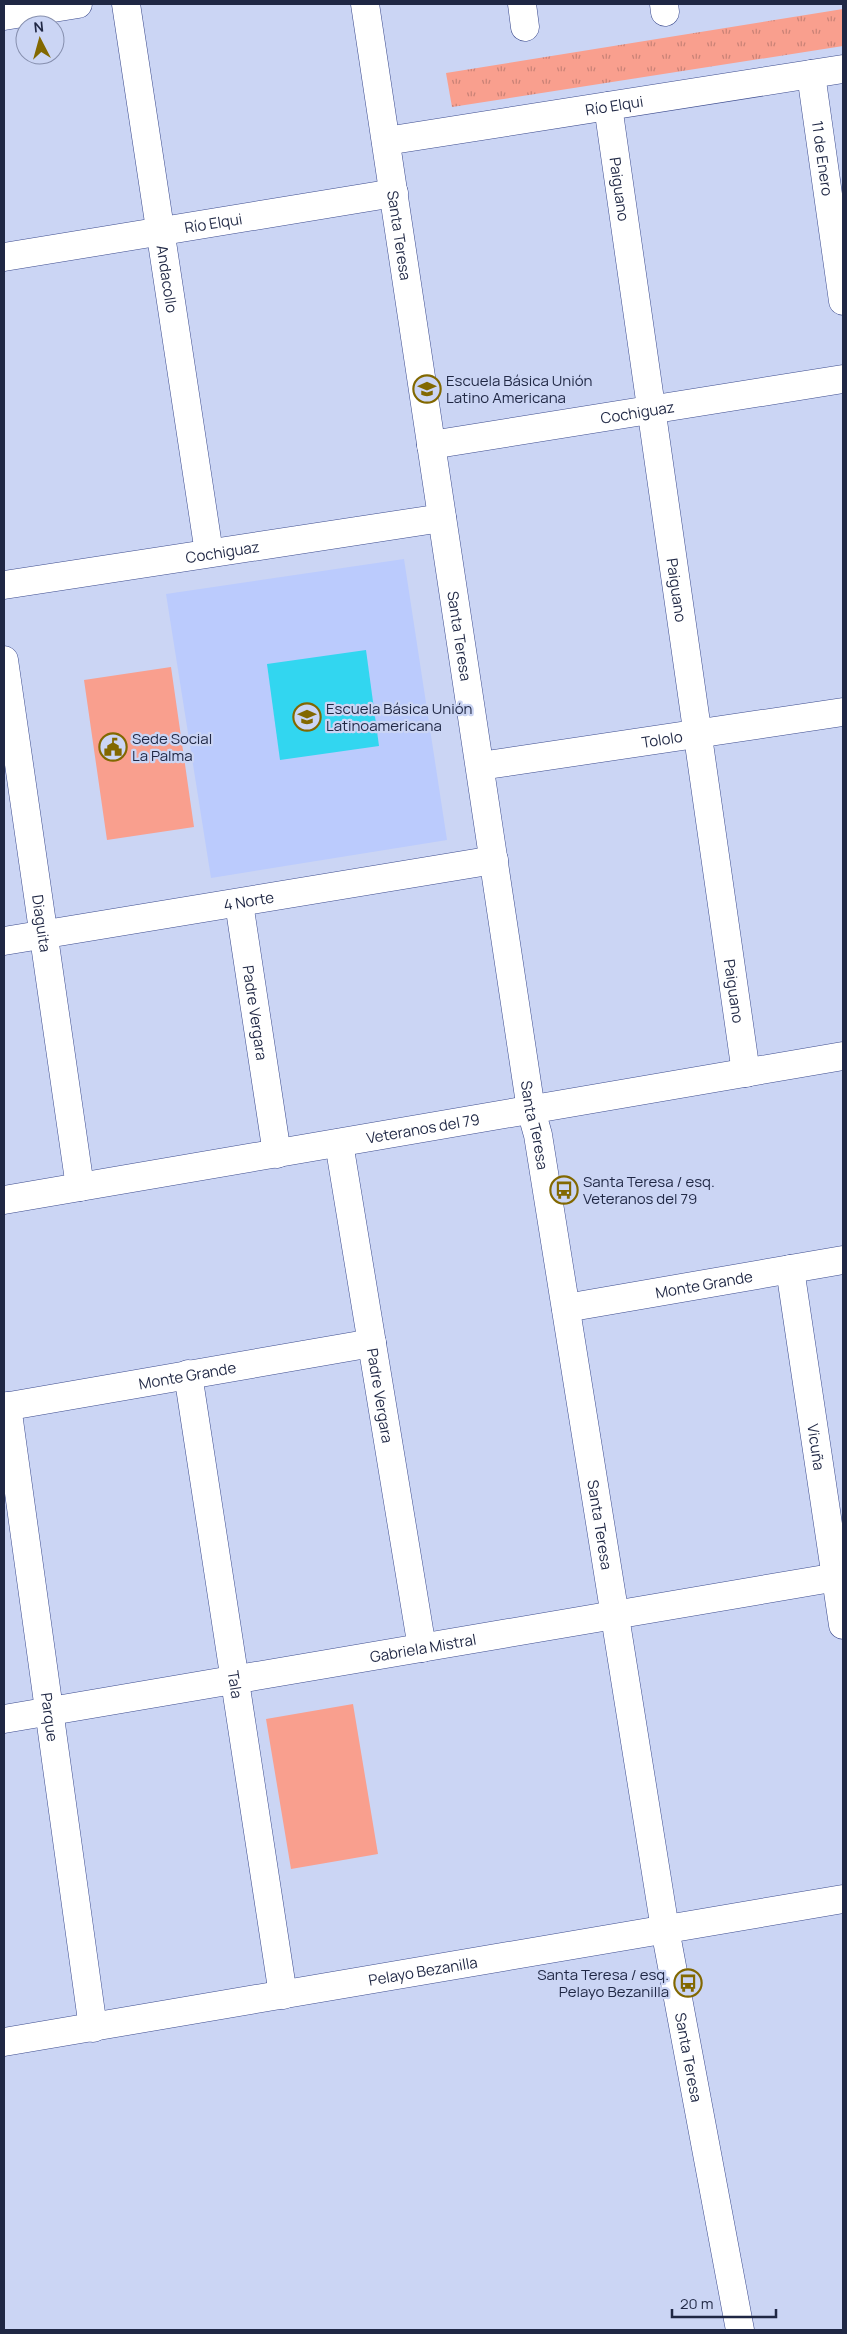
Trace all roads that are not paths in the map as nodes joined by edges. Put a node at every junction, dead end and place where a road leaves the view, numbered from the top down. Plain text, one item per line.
1 (78, 4) edge
2 (126, 4) edge
3 (366, 4) edge
4 (4, 16) edge
5 (843, 69) edge
6 (811, 74) junction
7 (608, 106) junction
8 (386, 141) junction
9 (394, 194) junction
10 (160, 232) junction
11 (4, 257) edge
12 (843, 302) edge
13 (843, 379) edge
14 (651, 410) junction
15 (431, 445) junction
16 (442, 518) junction
17 (209, 553) junction
18 (4, 585) edge
19 (4, 660) edge
20 (843, 712) edge
21 (697, 733) junction
22 (480, 766) junction
23 (494, 860) junction
24 (239, 903) junction
25 (43, 935) junction
26 (4, 941) edge
27 (843, 1056) edge
28 (746, 1073) junction
29 (531, 1110) junction
30 (340, 1143) junction
31 (277, 1154) junction
32 (80, 1187) junction
33 (4, 1200) edge
34 (843, 1260) edge
35 (790, 1269) junction
36 (566, 1308) junction
37 (372, 1343) junction
38 (188, 1374) junction
39 (6, 1406) edge
40 (840, 1577) edge
41 (615, 1616) junction
42 (843, 1625) edge
43 (422, 1648) junction
44 (235, 1680) junction
45 (49, 1712) junction
46 (4, 1719) edge
47 (843, 1898) edge
48 (665, 1929) junction
49 (283, 1995) junction
50 (93, 2028) junction
51 (4, 2042) edge
52 (740, 2330) edge

1 - 4 street
2 - 10 street, Andacollo
3 - 8 street, Santa Teresa
5 - 6 street, Río Elqui
6 - 7 street, Río Elqui
6 - 12 street, 11 de Enero
7 - 8 street, Río Elqui
7 - 14 street, Paiguano
8 - 9 street, Santa Teresa
9 - 10 street, Río Elqui
9 - 15 street, Santa Teresa
10 - 11 street, Río Elqui
10 - 17 street, Andacollo
13 - 14 street, Cochiguaz
14 - 15 street, Cochiguaz
14 - 21 street, Paiguano
15 - 16 street, Santa Teresa
16 - 17 street, Cochiguaz
16 - 22 street, Santa Teresa
17 - 18 street, Cochiguaz
19 - 25 street, Diaguita
20 - 21 street, Tololo
21 - 22 street, Tololo
21 - 28 street, Paiguano
22 - 23 street, Santa Teresa
23 - 24 street, 4 Norte
23 - 29 street, Santa Teresa
24 - 25 street, 4 Norte
24 - 31 street, Padre Vergara
25 - 26 street, 4 Norte
25 - 32 street, Diaguita
27 - 28 street, Veteranos del 79
28 - 29 street, Veteranos del 79
29 - 30 street, Veteranos del 79
29 - 36 street, Santa Teresa
30 - 31 street, Veteranos del 79
30 - 37 street, Padre Vergara
31 - 32 street, Veteranos del 79
32 - 33 street, Veteranos del 79
34 - 35 street, Monte Grande
35 - 36 street, Monte Grande
35 - 40 street, Vicuña
36 - 41 street, Santa Teresa
37 - 38 street, Monte Grande
37 - 43 street, Padre Vergara
38 - 39 street, Monte Grande
38 - 44 street, Tala
39 - 45 street, Parque
40 - 41 street, Gabriela Mistral
40 - 42 street, Vicuña
41 - 43 street, Gabriela Mistral
41 - 48 street, Santa Teresa
43 - 44 street, Gabriela Mistral
44 - 45 street, Gabriela Mistral
44 - 49 street, Tala
45 - 46 street, Gabriela Mistral
45 - 50 street, Parque
47 - 48 street, Pelayo Bezanilla
48 - 49 street, Pelayo Bezanilla
48 - 52 street, Santa Teresa
49 - 50 street, Pelayo Bezanilla
50 - 51 street, Pelayo Bezanilla

